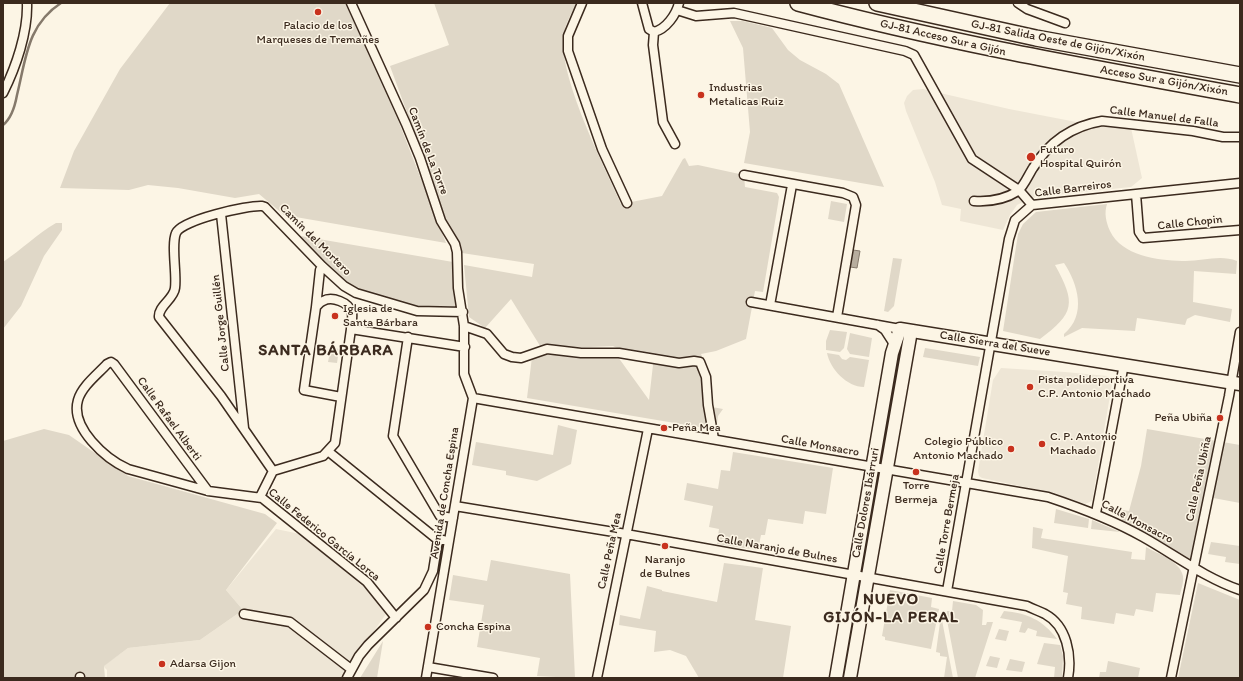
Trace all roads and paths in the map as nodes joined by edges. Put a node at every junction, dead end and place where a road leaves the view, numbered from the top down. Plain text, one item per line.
1 (27, 3) edge
2 (351, 3) edge
3 (582, 3) edge
4 (642, 3) edge
5 (798, 3) edge
6 (877, 3) edge
7 (1018, 3) edge
8 (678, 7) edge
9 (1065, 23) dead end
10 (654, 32) junction
11 (1089, 68) joint
12 (1240, 75) edge
13 (3, 93) edge
14 (1240, 95) edge
15 (1240, 136) edge
16 (675, 144) dead end
17 (744, 175) dead end
18 (1240, 183) edge
19 (792, 185) junction
20 (1019, 190) junction
21 (1136, 194) junction
22 (974, 201) dead end
23 (627, 203) dead end
24 (1032, 205) junction
25 (221, 214) junction
26 (1240, 230) edge
27 (320, 270) dead end
28 (751, 302) dead end
29 (770, 305) junction
30 (316, 307) junction
31 (463, 312) junction
32 (837, 317) junction
33 (878, 324) junction
34 (464, 326) junction
35 (351, 329) junction
36 (905, 330) junction
37 (1240, 332) edge
38 (408, 337) junction
39 (990, 343) junction
40 (894, 344) junction
41 (465, 347) junction
42 (1124, 364) junction
43 (1236, 383) edge
44 (341, 397) junction
45 (472, 398) junction
46 (78, 400) joint
47 (648, 429) junction
48 (244, 430) junction
49 (714, 439) junction
50 (329, 452) junction
51 (872, 467) junction
52 (886, 470) junction
53 (273, 471) junction
54 (966, 483) junction
55 (208, 492) junction
56 (260, 496) junction
57 (455, 506) junction
58 (1096, 513) junction
59 (453, 518) junction
60 (626, 534) junction
61 (438, 540) junction
62 (449, 541) junction
63 (1194, 567) junction
64 (854, 574) junction
65 (868, 577) junction
66 (1240, 590) edge
67 (947, 591) junction
68 (244, 614) dead end
69 (396, 618) junction
70 (428, 667) junction
71 (351, 669) junction
72 (347, 678) edge
73 (426, 678) edge
74 (493, 678) edge
75 (597, 678) edge
76 (836, 678) edge
77 (850, 678) edge
78 (1068, 678) edge
79 (1171, 678) edge

1 - 13 street
2 - 31 street, Camín de La Torre
3 - 23 street
4 - 10 street
5 - 11 highway, GJ-81 Acceso Sur a Gijón
6 - 12 highway, GJ-81 Salida Oeste de Gijón/Xixón
7 - 9 street
8 - 10 street
8 - 20 street
10 - 16 street
11 - 14 highway, Acceso Sur a Gijón/Xixón
15 - 20 street, Calle Manuel de Falla
17 - 19 street
18 - 21 street, Calle Barreiros
19 - 29 street
19 - 32 street
20 - 22 street
20 - 24 street
21 - 24 street, Calle Barreiros
21 - 26 street, Calle Chopin
24 - 39 street, Calle Barreiros
25 - 31 street, Camín del Mortero
25 - 48 street, Calle Jorge Guillén
25 - 48 street
27 - 30 street
28 - 29 street, Calle Sierra del Sueve
29 - 32 street, Calle Sierra del Sueve
30 - 35 street
30 - 44 street
31 - 34 street, Avenida de Concha Espina
32 - 33 street, Calle Sierra del Sueve
33 - 36 street, Calle Sierra del Sueve
33 - 40 street
34 - 41 street, Avenida de Concha Espina
34 - 49 street
35 - 38 street
35 - 44 street
36 - 39 street, Calle Sierra del Sueve
36 - 40 street, Calle Dolores Ibárruri
36 - 52 street, Calle Dolores Ibárruri
37 - 43 street, Calle Peña Ubiña
38 - 41 street
38 - 59 street
39 - 42 street, Calle Sierra del Sueve
39 - 54 street, Calle Torre Bermeja
40 - 51 street, Calle Dolores Ibárruri
41 - 45 street, Avenida de Concha Espina
42 - 43 street, Calle Sierra del Sueve
42 - 58 street
43 - 63 street, Calle Peña Ubiña
44 - 50 street
45 - 47 street, Calle Monsacro
45 - 57 street, Avenida de Concha Espina
46 - 55 street, Calle Federico García Lorca
46 - 55 street, Calle Rafael Alberti
47 - 49 street, Calle Monsacro
47 - 60 street, Calle Peña Mea
48 - 53 street
49 - 51 street, Calle Monsacro
50 - 53 street
50 - 61 street
51 - 52 street, Calle Monsacro
51 - 64 street, Calle Dolores Ibárruri
52 - 54 street, Calle Monsacro
52 - 65 street, Calle Dolores Ibárruri
53 - 56 street
54 - 58 street, Calle Monsacro
54 - 67 street, Calle Torre Bermeja
55 - 56 street, Calle Federico García Lorca
56 - 69 street, Calle Federico García Lorca
57 - 59 street, Avenida de Concha Espina
57 - 60 street, Calle Naranjo de Bulnes
58 - 63 street, Calle Monsacro
59 - 62 street, Avenida de Concha Espina
60 - 64 street, Calle Naranjo de Bulnes
60 - 75 street, Calle Peña Mea
61 - 62 street
61 - 69 street
62 - 70 street, Avenida de Concha Espina
63 - 66 street, Calle Monsacro
63 - 79 street, Calle Peña Ubiña
64 - 65 street, Calle Naranjo de Bulnes
64 - 76 street, Calle Dolores Ibárruri
65 - 67 street, Calle Naranjo de Bulnes
65 - 77 street, Calle Dolores Ibárruri
67 - 78 street, Calle Naranjo de Bulnes
68 - 71 street
69 - 71 street
70 - 73 street, Avenida de Concha Espina
70 - 74 street
71 - 72 street

